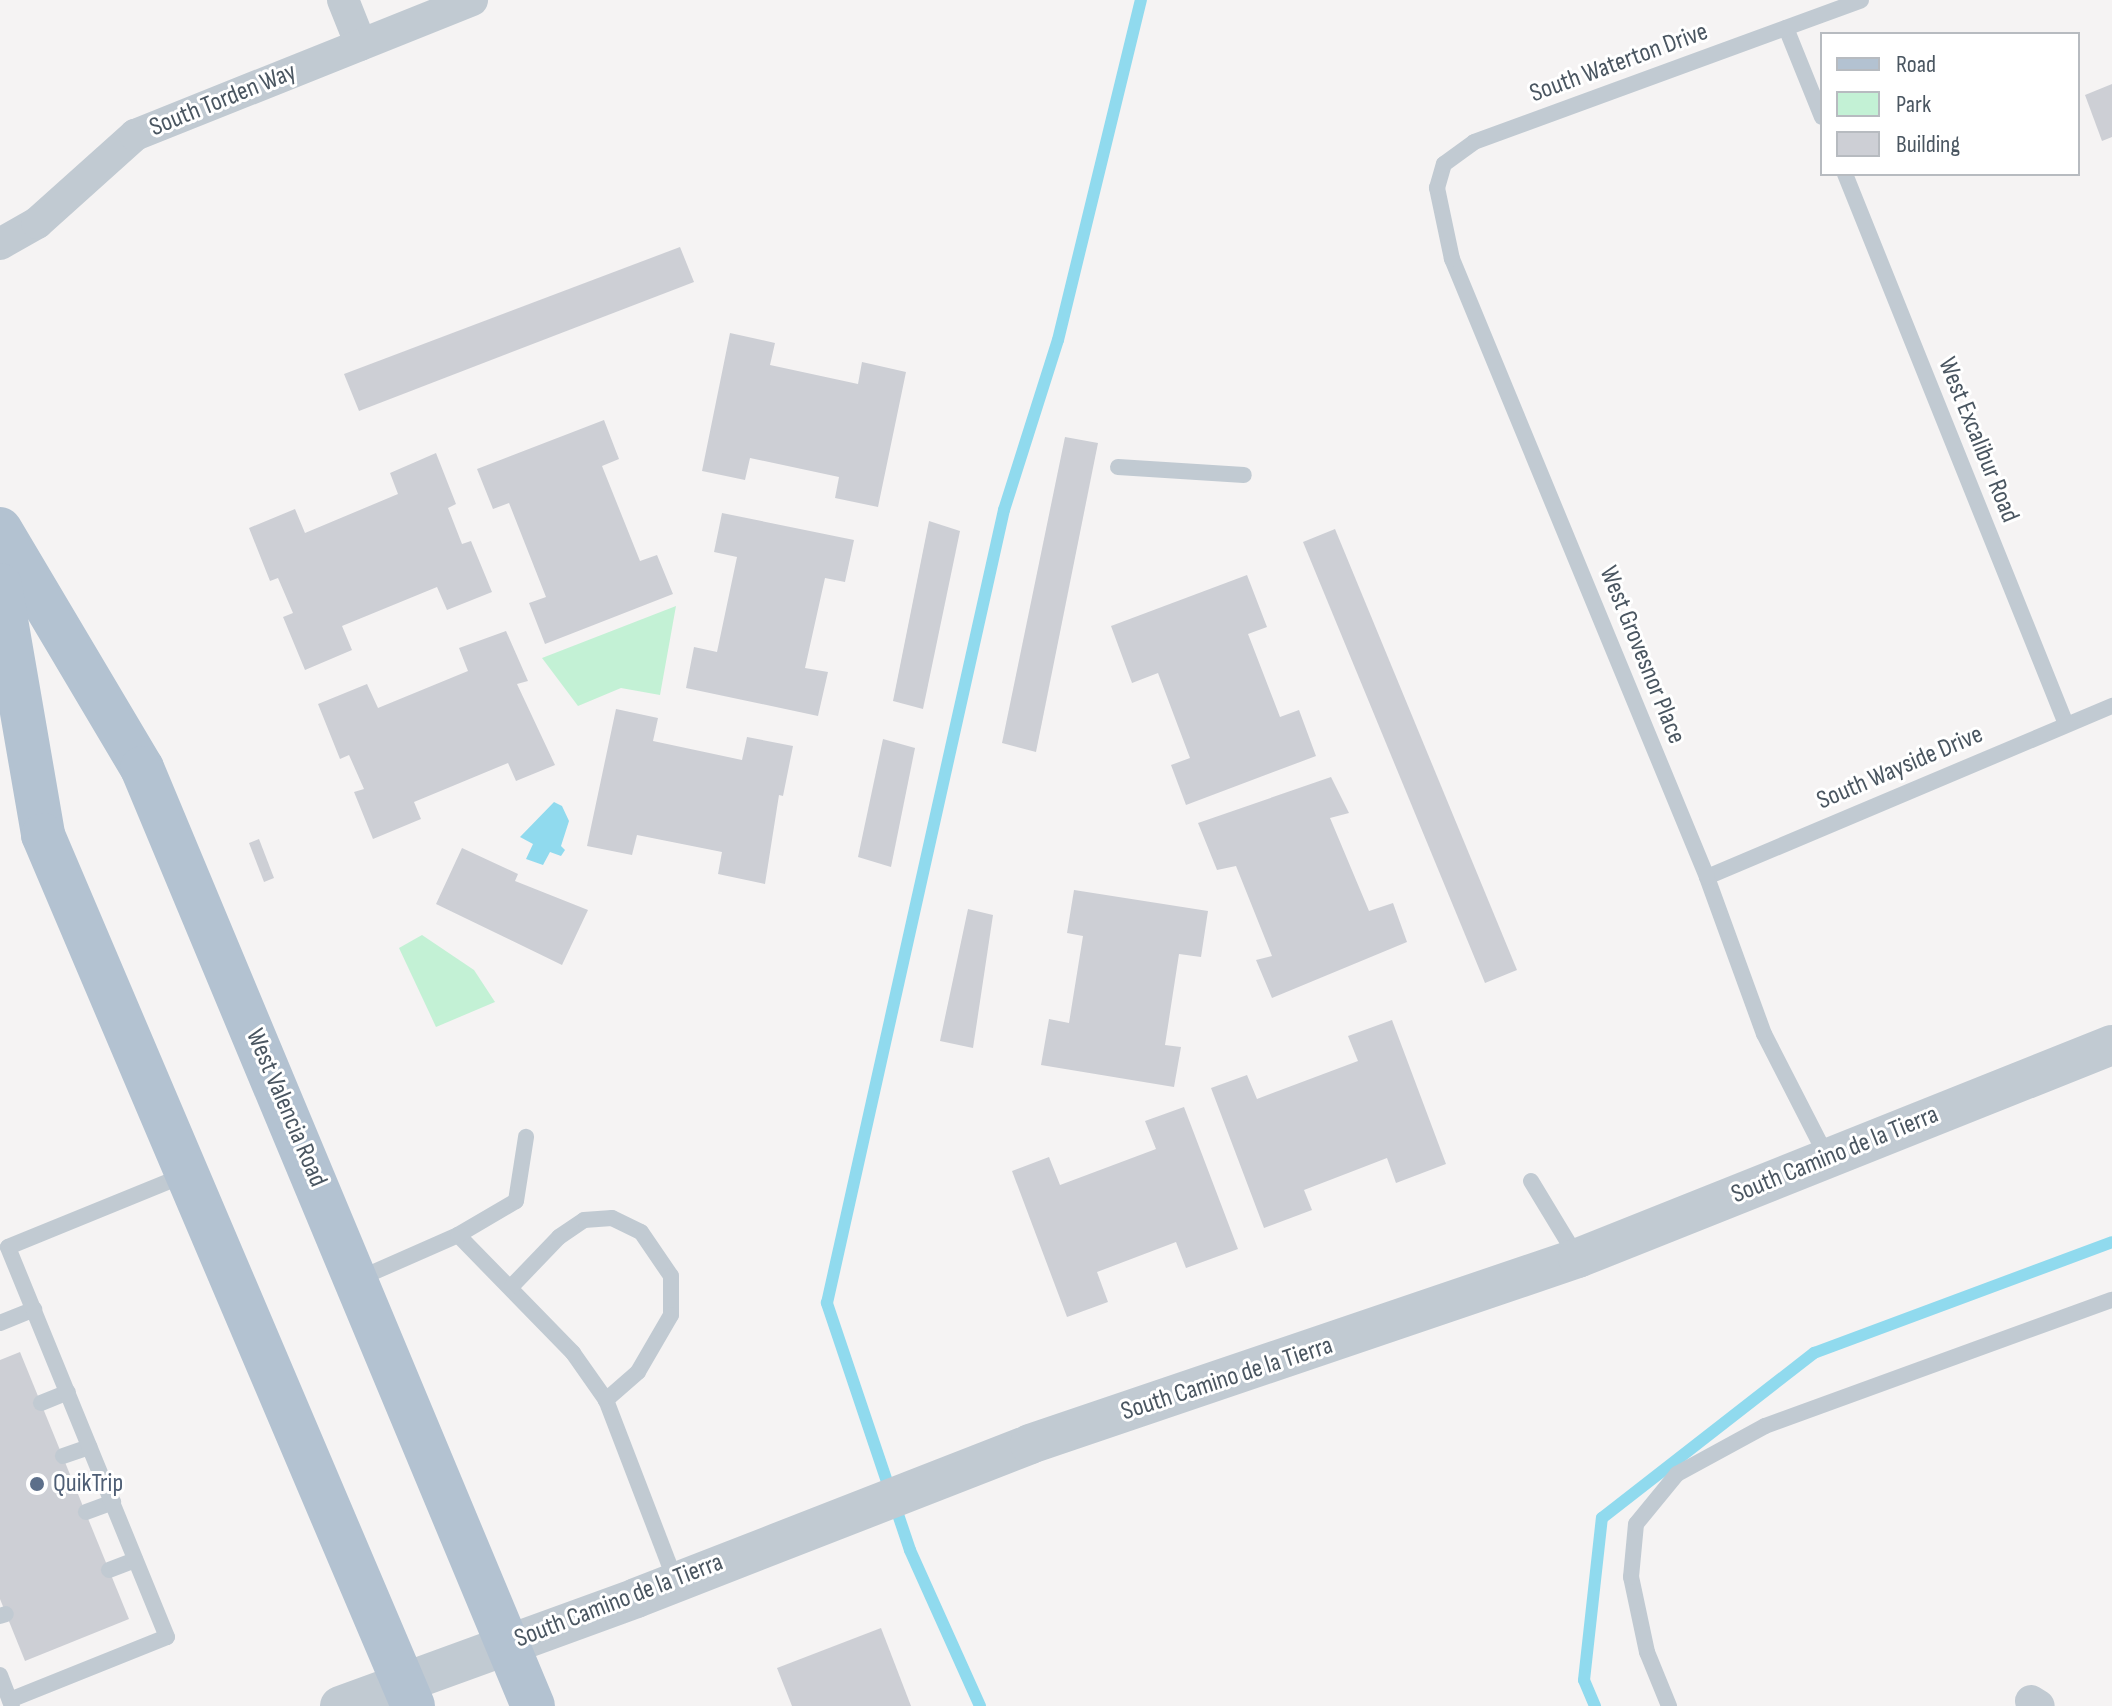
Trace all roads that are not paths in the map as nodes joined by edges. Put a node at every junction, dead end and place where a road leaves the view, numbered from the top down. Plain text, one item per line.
1 (343, 0) edge
2 (472, 0) edge
3 (1861, 0) edge
4 (1786, 28) junction
5 (361, 45) junction
6 (1820, 112) edge
7 (1444, 164) joint
8 (1846, 176) edge
9 (0, 244) edge
10 (1118, 467) dead end
11 (1244, 475) dead end
12 (0, 529) edge
13 (0, 585) edge
14 (2112, 706) edge
15 (2066, 724) junction
16 (1707, 877) junction
17 (2112, 1045) edge
18 (526, 1137) dead end
19 (1827, 1157) junction
20 (188, 1174) junction
21 (1531, 1181) dead end
22 (458, 1235) junction
23 (1578, 1258) junction
24 (358, 1279) junction
25 (512, 1286) junction
26 (2112, 1300) edge
27 (34, 1309) junction
28 (0, 1323) edge
29 (68, 1392) junction
30 (606, 1400) junction
31 (41, 1403) dead end
32 (89, 1447) junction
33 (63, 1456) dead end
34 (113, 1502) junction
35 (86, 1512) dead end
36 (135, 1560) junction
37 (109, 1570) dead end
38 (675, 1580) junction
39 (508, 1643) junction
40 (0, 1675) edge
41 (408, 1694) edge
42 (11, 1703) edge
43 (340, 1706) edge
44 (533, 1706) edge
45 (1669, 1706) edge

1 - 5 street
2 - 5 street, South Torden Way
3 - 4 lane, South Waterton Drive
4 - 6 lane
4 - 7 lane, South Waterton Drive
5 - 9 street, South Torden Way
7 - 16 lane, West Grovesnor Place
8 - 15 lane, West Excalibur Road
10 - 11 lane
12 - 24 main road, West Valencia Road
13 - 20 main road
14 - 15 lane, South Wayside Drive
15 - 16 lane, South Wayside Drive
16 - 19 lane, West Grovesnor Place
17 - 19 street, South Camino de la Tierra
18 - 22 lane
19 - 23 street, South Camino de la Tierra
20 - 27 lane
20 - 41 main road
21 - 23 lane
22 - 24 lane
22 - 25 lane
23 - 38 street, South Camino de la Tierra
24 - 39 main road, West Valencia Road
25 - 30 lane
25 - 30 lane
26 - 45 lane
27 - 28 lane
27 - 29 lane
29 - 31 lane
29 - 32 lane
30 - 38 lane
32 - 33 lane
32 - 34 lane
34 - 35 lane
34 - 36 lane
36 - 37 lane
36 - 42 lane
38 - 39 street, South Camino de la Tierra
39 - 41 street, South Camino de la Tierra
39 - 44 main road, West Valencia Road
40 - 42 lane
41 - 43 street, South Camino de la Tierra

